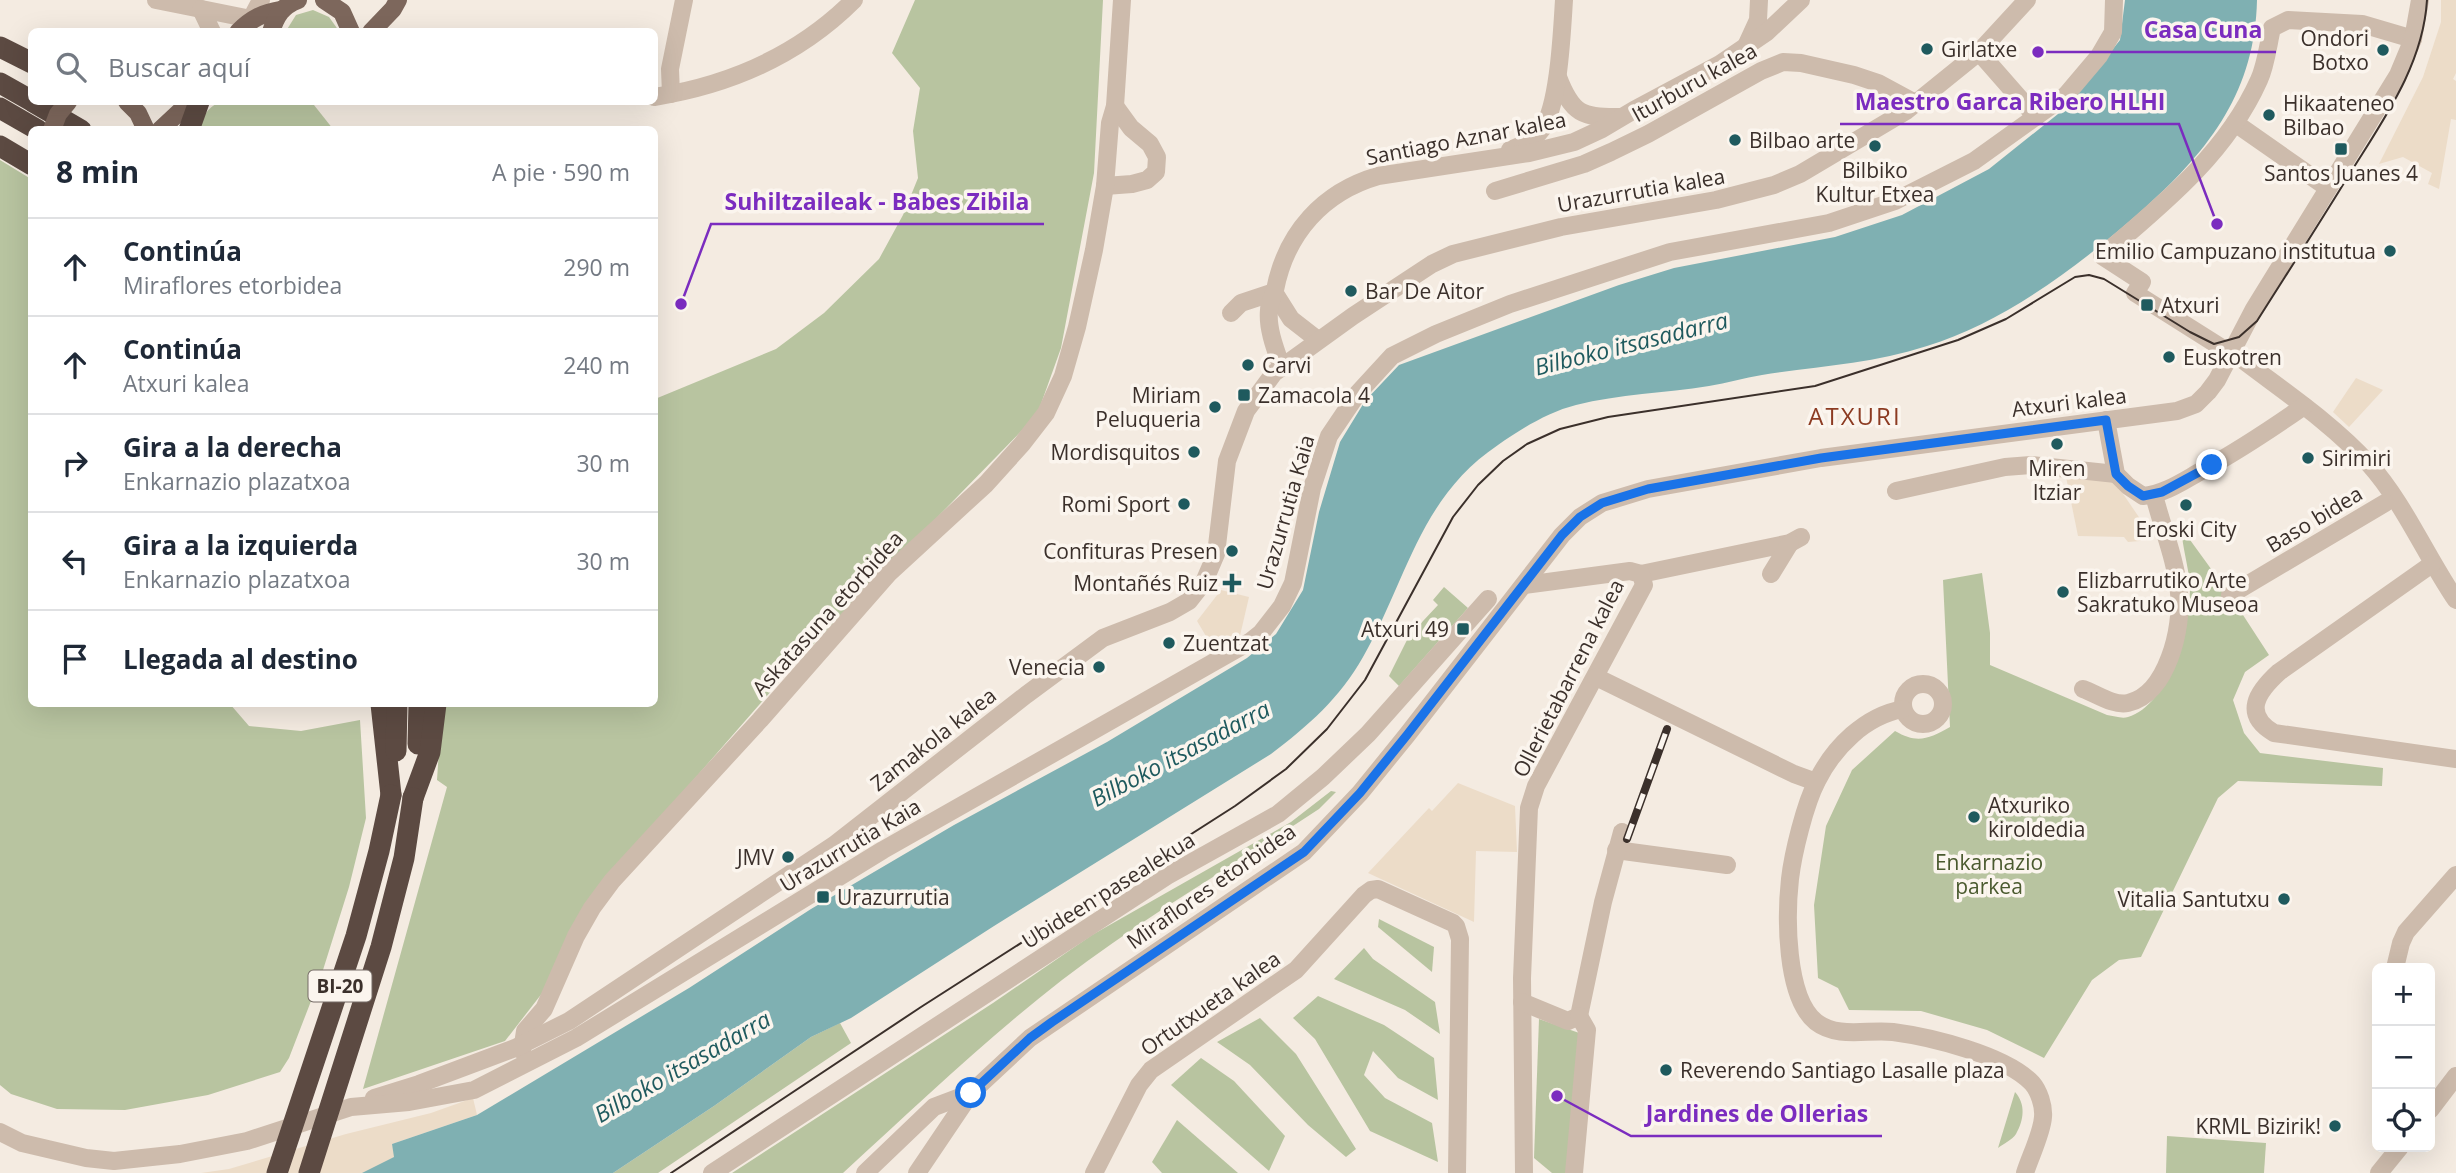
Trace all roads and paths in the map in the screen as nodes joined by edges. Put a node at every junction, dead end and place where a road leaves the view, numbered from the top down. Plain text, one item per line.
1 (156, 0) edge
2 (261, 0) edge
3 (324, 0) edge
4 (398, 0) edge
5 (684, 0) edge
6 (854, 0) edge
7 (1122, 0) edge
8 (1564, 0) edge
9 (1759, 0) edge
10 (1801, 0) edge
11 (2027, 0) edge
12 (2114, 0) edge
13 (2420, 0) edge
14 (287, 5) edge
15 (201, 9) junction
16 (387, 24) edge
17 (245, 25) edge
18 (210, 28) edge
19 (272, 28) edge
20 (349, 28) edge
21 (2413, 39) junction
22 (0, 47) edge
23 (1745, 48) junction
24 (1979, 52) junction
25 (28, 61) edge
26 (1558, 78) junction
27 (0, 83) edge
28 (663, 96) edge
29 (28, 99) edge
30 (1915, 103) junction
31 (39, 105) edge
32 (66, 105) edge
33 (130, 105) edge
34 (187, 105) edge
35 (198, 105) edge
36 (1115, 106) junction
37 (0, 108) edge
38 (1622, 117) junction
39 (2036, 117) junction
40 (2235, 123) junction
41 (31, 126) edge
42 (54, 126) edge
43 (74, 126) edge
44 (144, 126) edge
45 (164, 126) edge
46 (190, 126) edge
47 (0, 146) edge
48 (1494, 157) junction
49 (28, 163) edge
50 (1105, 186) junction
51 (2328, 188) junction
52 (1495, 191) dead end
53 (1274, 292) junction
54 (1231, 313) dead end
55 (1318, 340) junction
56 (2230, 352) junction
57 (1301, 353) joint
58 (1282, 368) junction
59 (2304, 406) junction
60 (2106, 420) junction
61 (2116, 474) junction
62 (1896, 491) dead end
63 (2154, 495) junction
64 (2385, 503) dead end
65 (2432, 564) junction
66 (1641, 574) junction
67 (1771, 574) dead end
68 (1524, 585) junction
69 (2230, 595) dead end
70 (1488, 599) dead end
71 (2456, 600) edge
72 (1596, 677) junction
73 (2083, 689) dead end
74 (381, 707) edge
75 (397, 707) edge
76 (419, 707) edge
77 (436, 707) edge
78 (1903, 709) dead end
79 (2456, 759) edge
80 (1816, 782) junction
81 (391, 795) junction
82 (413, 798) junction
83 (1622, 832) dead end
84 (1616, 850) junction
85 (1727, 865) dead end
86 (2456, 875) edge
87 (2396, 963) edge
88 (1522, 1002) junction
89 (1579, 1016) junction
90 (576, 1038) joint
91 (525, 1054) junction
92 (468, 1066) junction
93 (2456, 1076) edge
94 (482, 1085) junction
95 (971, 1093) junction
96 (2435, 1103) edge
97 (351, 1107) junction
98 (0, 1132) edge
99 (2396, 1152) edge
100 (278, 1173) edge
101 (309, 1173) edge
102 (712, 1173) edge
103 (865, 1173) edge
104 (917, 1173) edge
105 (1094, 1173) edge
106 (1457, 1173) edge
107 (1524, 1173) edge
108 (1574, 1173) edge
109 (2025, 1173) edge
110 (2379, 1173) edge

1 - 15 street
2 - 17 street
3 - 20 main road
4 - 16 main road
5 - 28 street
6 - 28 street
7 - 36 street, Askatasuna etorbidea
8 - 26 street
9 - 23 street
10 - 23 street, Santiago Aznar kalea
11 - 24 street, Urazurrutia kalea
12 - 39 street, Urazurrutia Kaia
13 - 21 street, Atxuri kalea
14 - 17 main road
14 - 19 main road
15 - 17 street
15 - 18 street
21 - 40 street
21 - 51 street, Atxuri kalea
22 - 25 highway
23 - 38 street, Santiago Aznar kalea
24 - 30 street, Urazurrutia kalea
24 - 39 street
26 - 38 street
26 - 48 street
27 - 29 highway
30 - 52 street, Iturburu kalea
30 - 55 street, Urazurrutia kalea
31 - 43 highway
32 - 42 main road, bridge
33 - 44 main road
34 - 45 main road
35 - 46 highway
36 - 50 street, Askatasuna etorbidea
36 - 50 street
37 - 41 highway
38 - 48 street, Santiago Aznar kalea
39 - 90 street, Urazurrutia Kaia
40 - 51 street
40 - 56 street, Baso bidea
47 - 49 highway
48 - 53 street, Santiago Aznar kalea
50 - 91 street, Askatasuna etorbidea
51 - 56 street, Atxuri kalea
53 - 54 street
53 - 55 street
53 - 58 street, Santiago Aznar kalea
55 - 57 street, Urazurrutia kalea
56 - 59 street, Baso bidea
56 - 60 street, Atxuri kalea
57 - 58 street, Zamakola kalea
58 - 91 street, Zamakola kalea
59 - 63 street
59 - 65 street, Baso bidea
60 - 61 street
60 - 68 street, Atxuri kalea
61 - 62 street
61 - 63 street
63 - 73 street
64 - 69 street, Baso bidea
65 - 71 street, Baso bidea
65 - 79 street
66 - 67 street
66 - 68 street, Ollerietabarrena kalea
66 - 72 street, Ollerietabarrena kalea
68 - 95 street, Miraflores etorbidea
70 - 102 street, Ubideen pasealekua
72 - 80 street
72 - 88 street, Ollerietabarrena kalea
74 - 81 highway
75 - 81 highway, BI-20
76 - 82 highway, BI-20
77 - 82 highway
78 - 80 street
80 - 109 street
81 - 100 highway, BI-20, bridge
82 - 101 highway, BI-20, bridge
83 - 84 street
84 - 85 street
84 - 89 street
86 - 87 street
88 - 89 street
88 - 107 street, Ollerietabarrena kalea
89 - 108 street
90 - 91 street, Zamakola kalea
91 - 92 street, Zamakola kalea
91 - 94 street, Zamakola kalea
92 - 94 street
92 - 97 street, Zamakola kalea
93 - 96 street
94 - 97 street, Zamakola kalea
95 - 103 street, Miraflores etorbidea
95 - 104 street, Miraflores etorbidea
97 - 98 street, Zamakola kalea
99 - 110 street
105 - 106 street, Ortutxueta kalea

